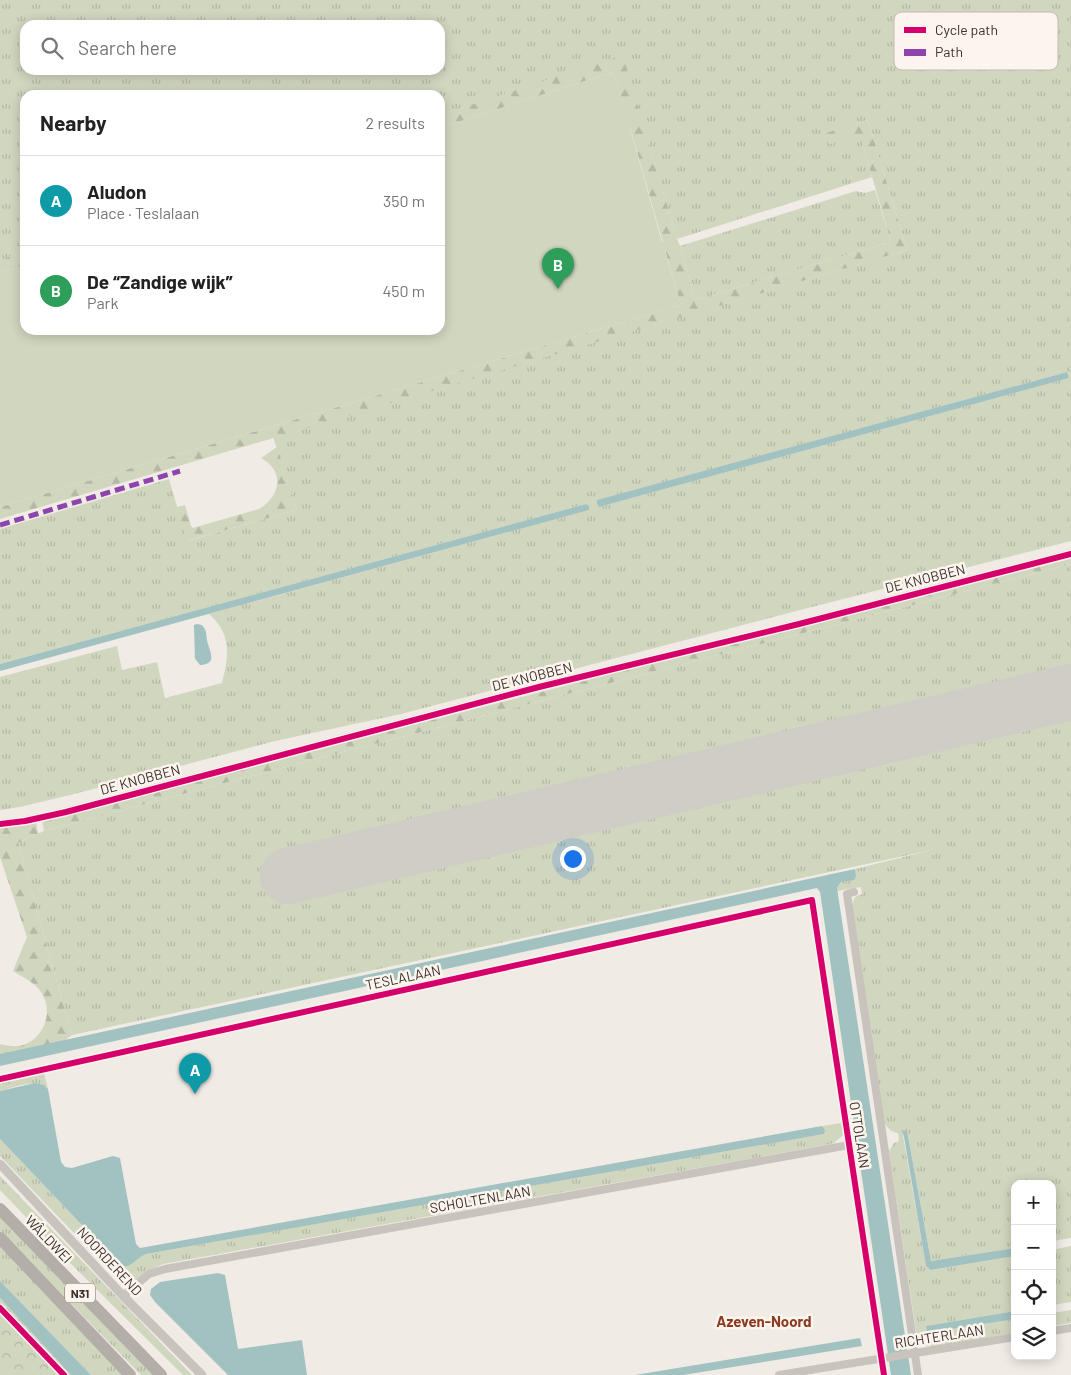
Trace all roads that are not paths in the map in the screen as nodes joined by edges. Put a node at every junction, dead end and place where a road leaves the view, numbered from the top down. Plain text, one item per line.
1 (1071, 554) edge
2 (0, 824) edge
3 (854, 892) dead end
4 (812, 900) joint
5 (0, 1079) edge
6 (892, 1138) dead end
7 (883, 1140) junction
8 (849, 1145) junction
9 (0, 1164) edge
10 (0, 1210) edge
11 (0, 1238) edge
12 (123, 1296) junction
13 (1071, 1328) edge
14 (1056, 1330) edge
15 (1011, 1338) edge
16 (913, 1353) junction
17 (883, 1357) junction
18 (130, 1375) edge
19 (161, 1375) edge
20 (202, 1375) edge
21 (779, 1375) edge
22 (884, 1375) edge
23 (918, 1375) edge

1 - 2 street, DE KNOBBEN
3 - 7 street, OTTOLAAN
4 - 5 street, TESLALAAN
4 - 8 street, OTTOLAAN
6 - 7 street, OTTOLAAN
7 - 16 street, OTTOLAAN
8 - 12 street, SCHOLTENLAAN
8 - 17 street, OTTOLAAN
9 - 12 street, NOORDEREND
10 - 19 highway, WÂLDWEI / N31
11 - 18 highway, N31
12 - 20 street, NOORDEREND
13 - 14 street
15 - 16 street, RICHTERLAAN
16 - 17 street, RICHTERLAAN
16 - 23 street, OTTOLAAN
17 - 21 street, RICHTERLAAN
17 - 22 street, OTTOLAAN

